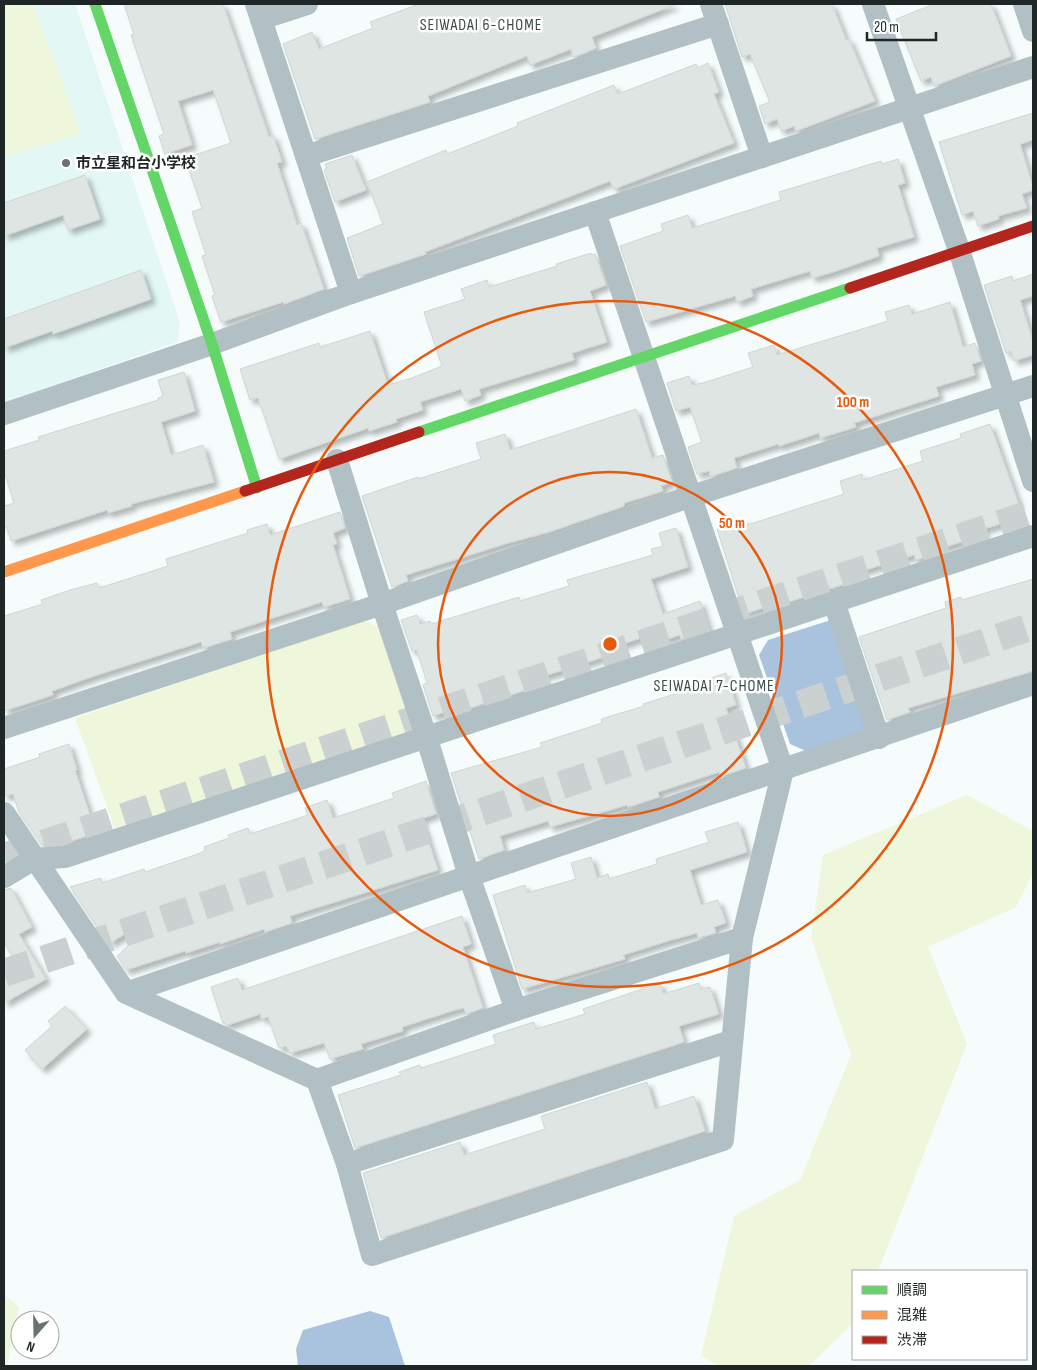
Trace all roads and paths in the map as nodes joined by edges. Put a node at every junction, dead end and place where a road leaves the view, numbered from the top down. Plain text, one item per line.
1 (95, 4) edge
2 (307, 4) edge
3 (873, 4) edge
4 (1024, 4) edge
5 (258, 12) edge
6 (715, 14) edge
7 (1033, 31) edge
8 (1033, 67) edge
9 (910, 108) junction
10 (306, 156) junction
11 (762, 157) junction
12 (595, 212) junction
13 (1033, 226) edge
14 (960, 250) junction
15 (351, 293) junction
16 (212, 344) junction
17 (644, 358) junction
18 (1033, 386) edge
19 (1006, 395) junction
20 (4, 414) edge
21 (337, 460) junction
22 (1033, 481) edge
23 (257, 488) junction
24 (692, 496) junction
25 (1033, 536) edge
26 (4, 572) edge
27 (834, 602) junction
28 (382, 604) junction
29 (737, 633) junction
30 (1033, 684) edge
31 (4, 728) edge
32 (878, 738) junction
33 (428, 739) junction
34 (783, 770) junction
35 (4, 814) edge
36 (34, 859) junction
37 (469, 876) junction
38 (4, 877) edge
39 (742, 938) junction
40 (126, 992) junction
41 (516, 1010) junction
42 (731, 1041) junction
43 (317, 1080) junction
44 (346, 1164) junction

1 - 16 street
2 - 5 street
3 - 9 street
4 - 7 street
5 - 10 street
6 - 10 street
6 - 11 street
8 - 9 street
9 - 11 street
9 - 14 street
10 - 15 street
11 - 12 street
12 - 15 street
12 - 17 street
13 - 14 street
14 - 17 street
14 - 19 street
15 - 16 street
16 - 20 street
16 - 23 street
17 - 21 street
17 - 24 street
18 - 19 street
19 - 22 street
19 - 24 street
21 - 23 street
21 - 28 street
23 - 26 street
24 - 28 street
24 - 29 street
25 - 27 street
27 - 29 street
27 - 32 street
28 - 31 street
28 - 33 street
29 - 33 street
29 - 34 street
30 - 32 street
32 - 34 street
33 - 36 street
33 - 37 street
34 - 37 street
34 - 39 street
35 - 36 street
36 - 38 street
36 - 40 street
37 - 40 street
37 - 41 street
39 - 41 street
39 - 42 street
40 - 43 street
41 - 43 street
42 - 44 street
42 - 44 street
43 - 44 street

